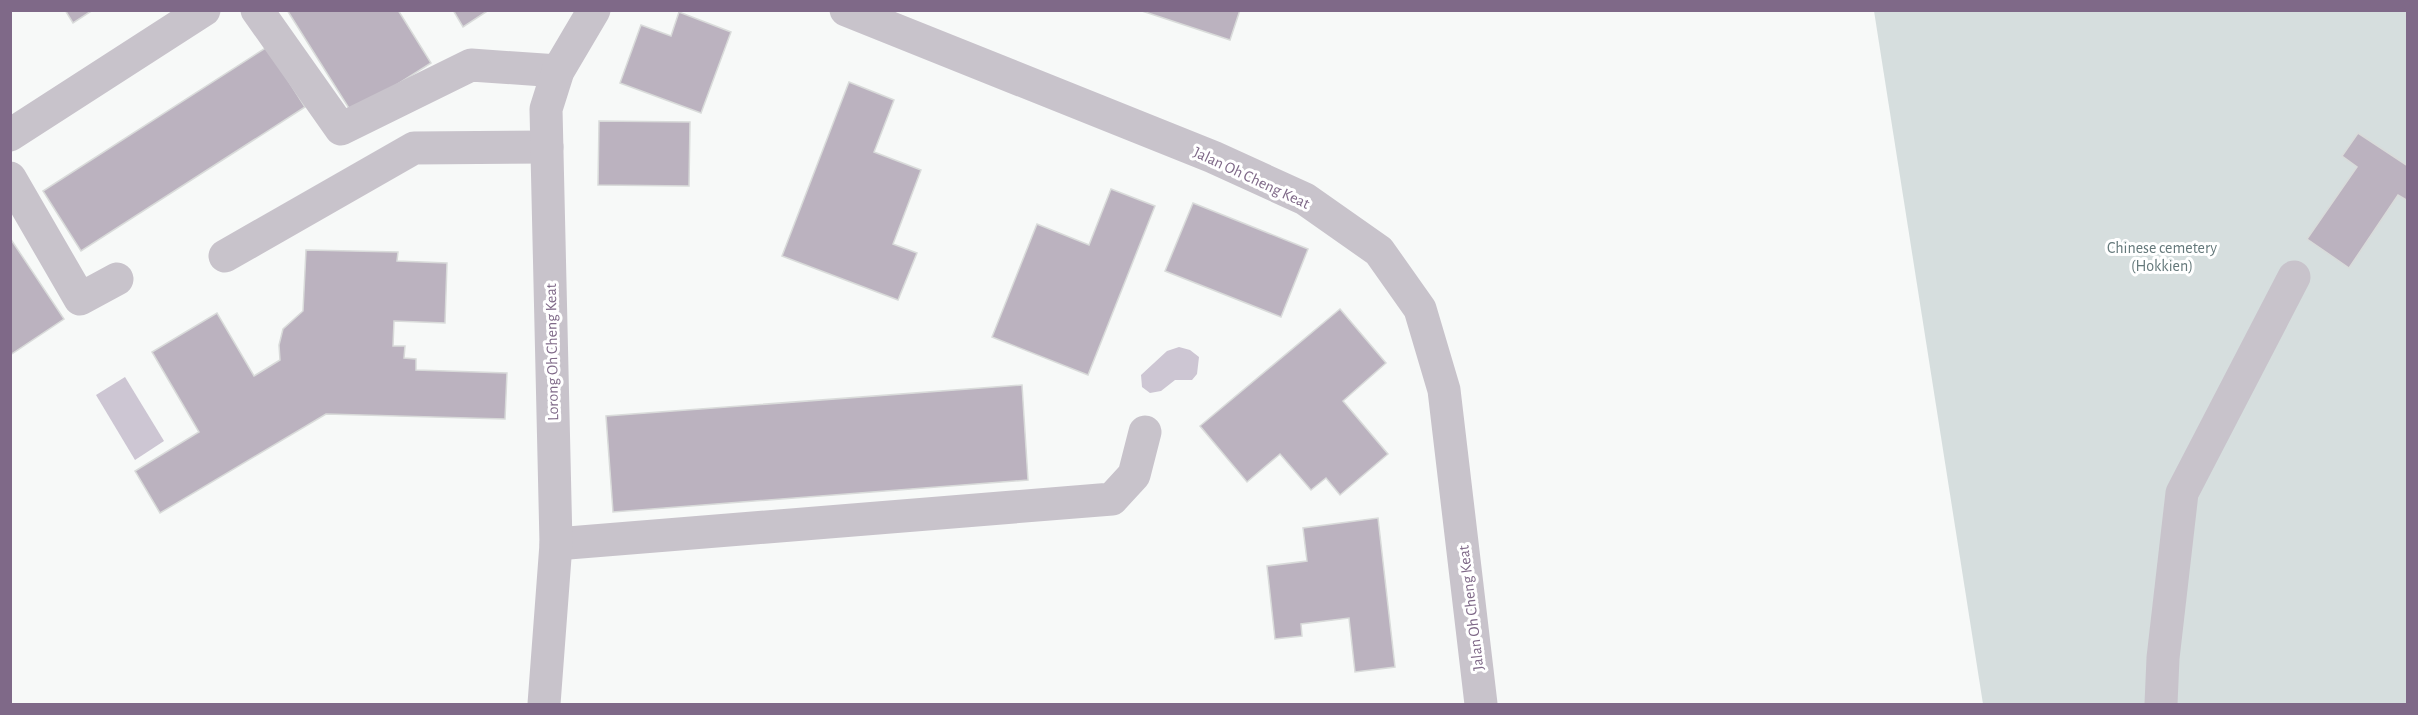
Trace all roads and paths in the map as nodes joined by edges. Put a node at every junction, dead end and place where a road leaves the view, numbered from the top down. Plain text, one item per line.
1 (204, 10) edge
2 (257, 10) edge
3 (594, 10) edge
4 (846, 10) edge
5 (558, 71) junction
6 (10, 135) edge
7 (547, 147) junction
8 (10, 178) edge
9 (225, 256) dead end
10 (2294, 277) dead end
11 (117, 279) dead end
12 (1145, 432) dead end
13 (556, 544) junction
14 (544, 705) edge
15 (1481, 705) edge
16 (2161, 705) edge

1 - 6 street
2 - 5 street
3 - 5 street, Lorong Oh Cheng Keat
4 - 15 street, Jalan Oh Cheng Keat
5 - 7 street, Lorong Oh Cheng Keat
7 - 9 street
7 - 13 street, Lorong Oh Cheng Keat
8 - 11 street
10 - 16 street
12 - 13 street
13 - 14 street, Lorong Oh Cheng Keat

